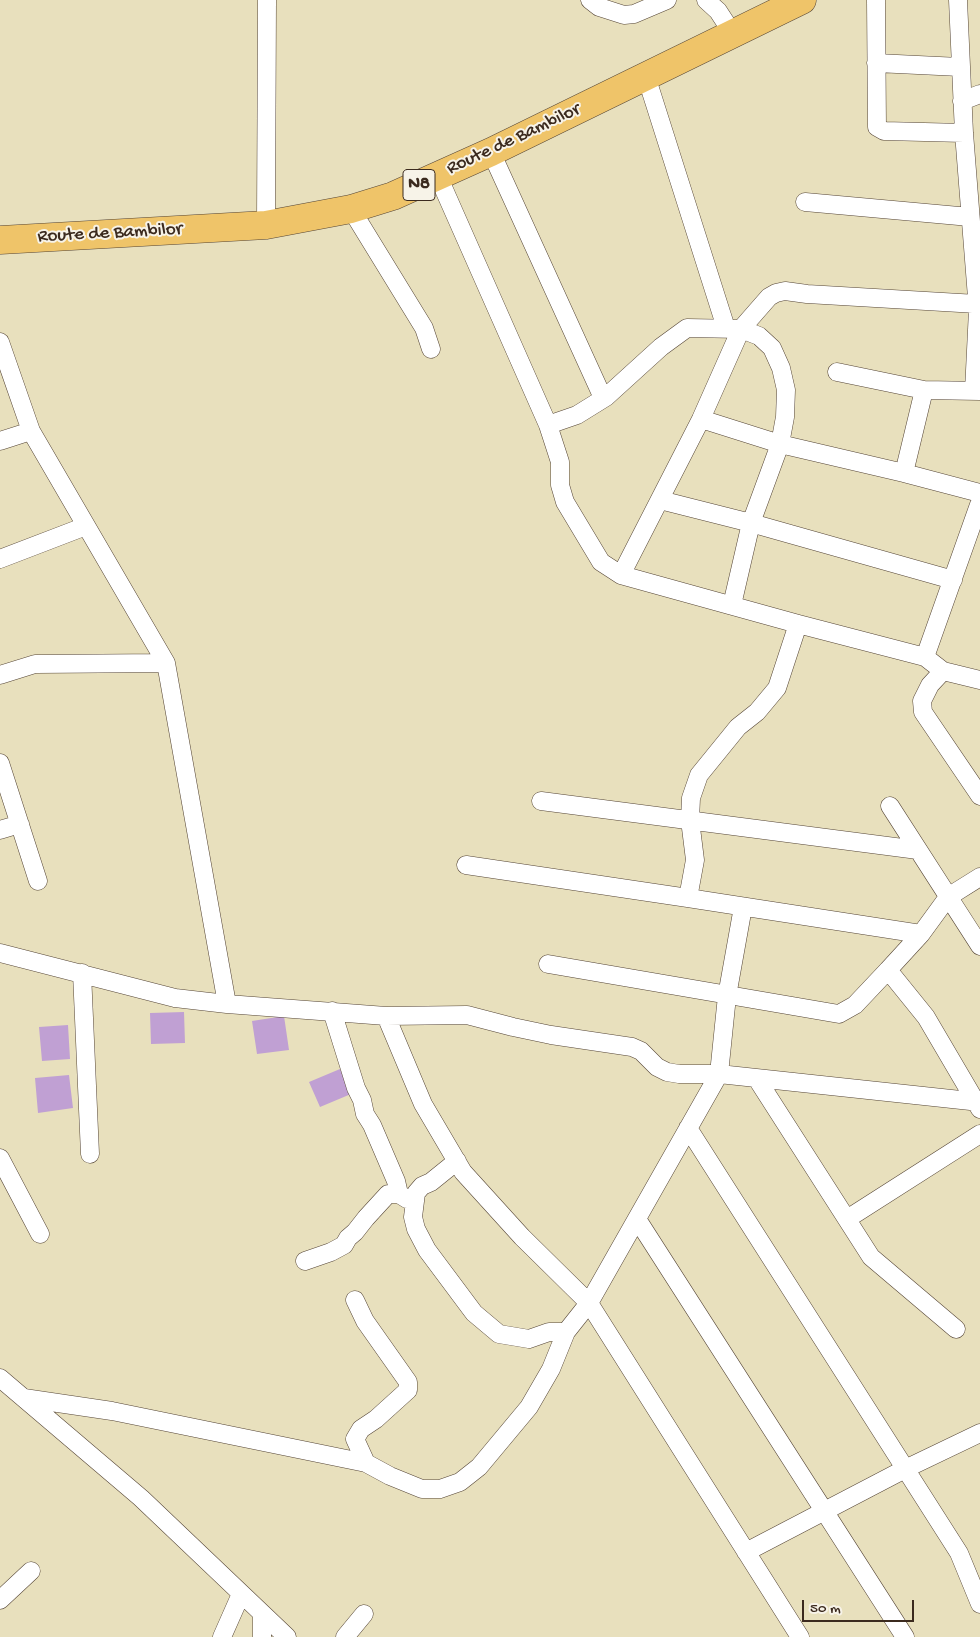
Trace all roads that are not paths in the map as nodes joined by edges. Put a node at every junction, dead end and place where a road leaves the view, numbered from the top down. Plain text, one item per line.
1 (267, 0) edge
2 (590, 0) edge
3 (667, 0) edge
4 (706, 0) edge
5 (802, 0) edge
6 (876, 0) edge
7 (958, 0) edge
8 (733, 34) junction
9 (876, 63) junction
10 (960, 67) junction
11 (646, 76) junction
12 (980, 94) edge
13 (962, 101) junction
14 (964, 133) junction
15 (491, 152) junction
16 (973, 164) edge
17 (438, 176) junction
18 (805, 202) dead end
19 (351, 209) junction
20 (970, 217) junction
21 (266, 225) junction
22 (0, 240) edge
23 (978, 308) edge
24 (734, 329) junction
25 (1, 348) edge
26 (431, 349) dead end
27 (837, 372) dead end
28 (924, 390) junction
29 (977, 391) edge
30 (603, 398) junction
31 (701, 419) junction
32 (548, 425) junction
33 (31, 431) junction
34 (0, 441) edge
35 (780, 444) junction
36 (904, 473) junction
37 (980, 493) edge
38 (660, 500) junction
39 (980, 502) edge
40 (752, 524) junction
41 (86, 526) junction
42 (975, 534) edge
43 (0, 558) edge
44 (621, 575) junction
45 (953, 580) junction
46 (732, 605) junction
47 (798, 624) junction
48 (925, 657) junction
49 (166, 663) junction
50 (943, 671) junction
51 (0, 675) edge
52 (980, 680) edge
53 (0, 763) edge
54 (980, 796) edge
55 (541, 801) dead end
56 (890, 806) dead end
57 (690, 820) junction
58 (20, 824) junction
59 (0, 830) edge
60 (918, 850) junction
61 (466, 865) dead end
62 (980, 877) edge
63 (38, 881) dead end
64 (948, 897) junction
65 (688, 898) junction
66 (743, 907) junction
67 (921, 934) junction
68 (980, 946) edge
69 (0, 953) edge
70 (548, 964) dead end
71 (888, 970) junction
72 (82, 973) junction
73 (728, 996) junction
74 (226, 1004) junction
75 (332, 1011) junction
76 (386, 1016) junction
77 (719, 1074) junction
78 (757, 1079) junction
79 (977, 1096) edge
80 (688, 1128) junction
81 (980, 1134) edge
82 (90, 1154) dead end
83 (1, 1161) edge
84 (457, 1161) junction
85 (399, 1194) junction
86 (414, 1204) junction
87 (637, 1219) junction
88 (847, 1219) junction
89 (40, 1234) dead end
90 (306, 1261) dead end
91 (355, 1300) dead end
92 (590, 1304) junction
93 (956, 1329) dead end
94 (566, 1332) junction
95 (0, 1378) edge
96 (24, 1398) junction
97 (980, 1433) edge
98 (366, 1463) junction
99 (905, 1469) junction
100 (824, 1510) junction
101 (746, 1552) junction
102 (31, 1571) dead end
103 (240, 1594) junction
104 (0, 1600) edge
105 (980, 1604) edge
106 (262, 1614) junction
107 (364, 1614) dead end
108 (222, 1637) edge
109 (262, 1637) edge
110 (287, 1637) edge
111 (345, 1637) edge
112 (800, 1637) edge
113 (905, 1637) edge

1 - 21 street
2 - 3 street
4 - 8 street
5 - 8 main road, Route de Bambilor / N8
6 - 9 street
7 - 10 street
8 - 11 main road, Route de Bambilor / N8
9 - 10 street
9 - 14 street
10 - 13 street
11 - 15 main road, Route de Bambilor / N8
11 - 24 street
12 - 13 street
13 - 14 street
14 - 16 street
15 - 17 main road, Route de Bambilor / N8
15 - 30 street
16 - 20 street
17 - 19 main road, Route de Bambilor / N8
17 - 32 street
18 - 20 street
19 - 21 main road, Route de Bambilor / N8
19 - 26 street
20 - 23 street
21 - 22 main road, Route de Bambilor / N8
23 - 24 street
23 - 29 street
24 - 30 street
24 - 31 street
24 - 35 street
25 - 33 street
27 - 28 street
28 - 29 street
28 - 36 street
30 - 32 street
31 - 35 street
31 - 38 street
32 - 44 street
33 - 34 street
33 - 41 street
35 - 36 street
35 - 40 street
36 - 37 street
38 - 40 street
38 - 44 street
39 - 42 street
40 - 45 street
40 - 46 street
41 - 43 street
41 - 49 street
42 - 45 street
44 - 46 street
45 - 48 street
46 - 47 street
47 - 48 street
47 - 57 street
48 - 50 street
49 - 51 street
49 - 74 street
50 - 52 street
50 - 54 street
53 - 58 street
55 - 57 street
56 - 60 street
57 - 60 street
57 - 65 street
58 - 59 street
58 - 63 street
60 - 64 street
61 - 65 street
62 - 64 street
64 - 67 street
64 - 68 street
65 - 66 street
66 - 67 street
66 - 73 street
67 - 71 street
69 - 72 street
70 - 73 street
71 - 73 street
71 - 79 street
72 - 74 street
72 - 82 street
73 - 77 street
74 - 75 street
75 - 76 street
75 - 85 street
76 - 77 street
76 - 84 street
77 - 78 street
77 - 80 street
78 - 79 street
78 - 88 street
80 - 87 street
80 - 99 street
81 - 88 street
83 - 89 street
84 - 86 street
84 - 92 street
85 - 86 street
85 - 90 street
86 - 94 street
87 - 92 street
87 - 100 street
88 - 93 street
91 - 98 street
92 - 94 street
92 - 101 street
94 - 98 street
95 - 96 street
96 - 98 street
96 - 103 street
97 - 99 street
99 - 100 street
99 - 105 street
100 - 101 street
100 - 113 street
101 - 112 street
102 - 104 street
103 - 106 street
103 - 108 street
106 - 109 street
106 - 110 street
107 - 111 street

